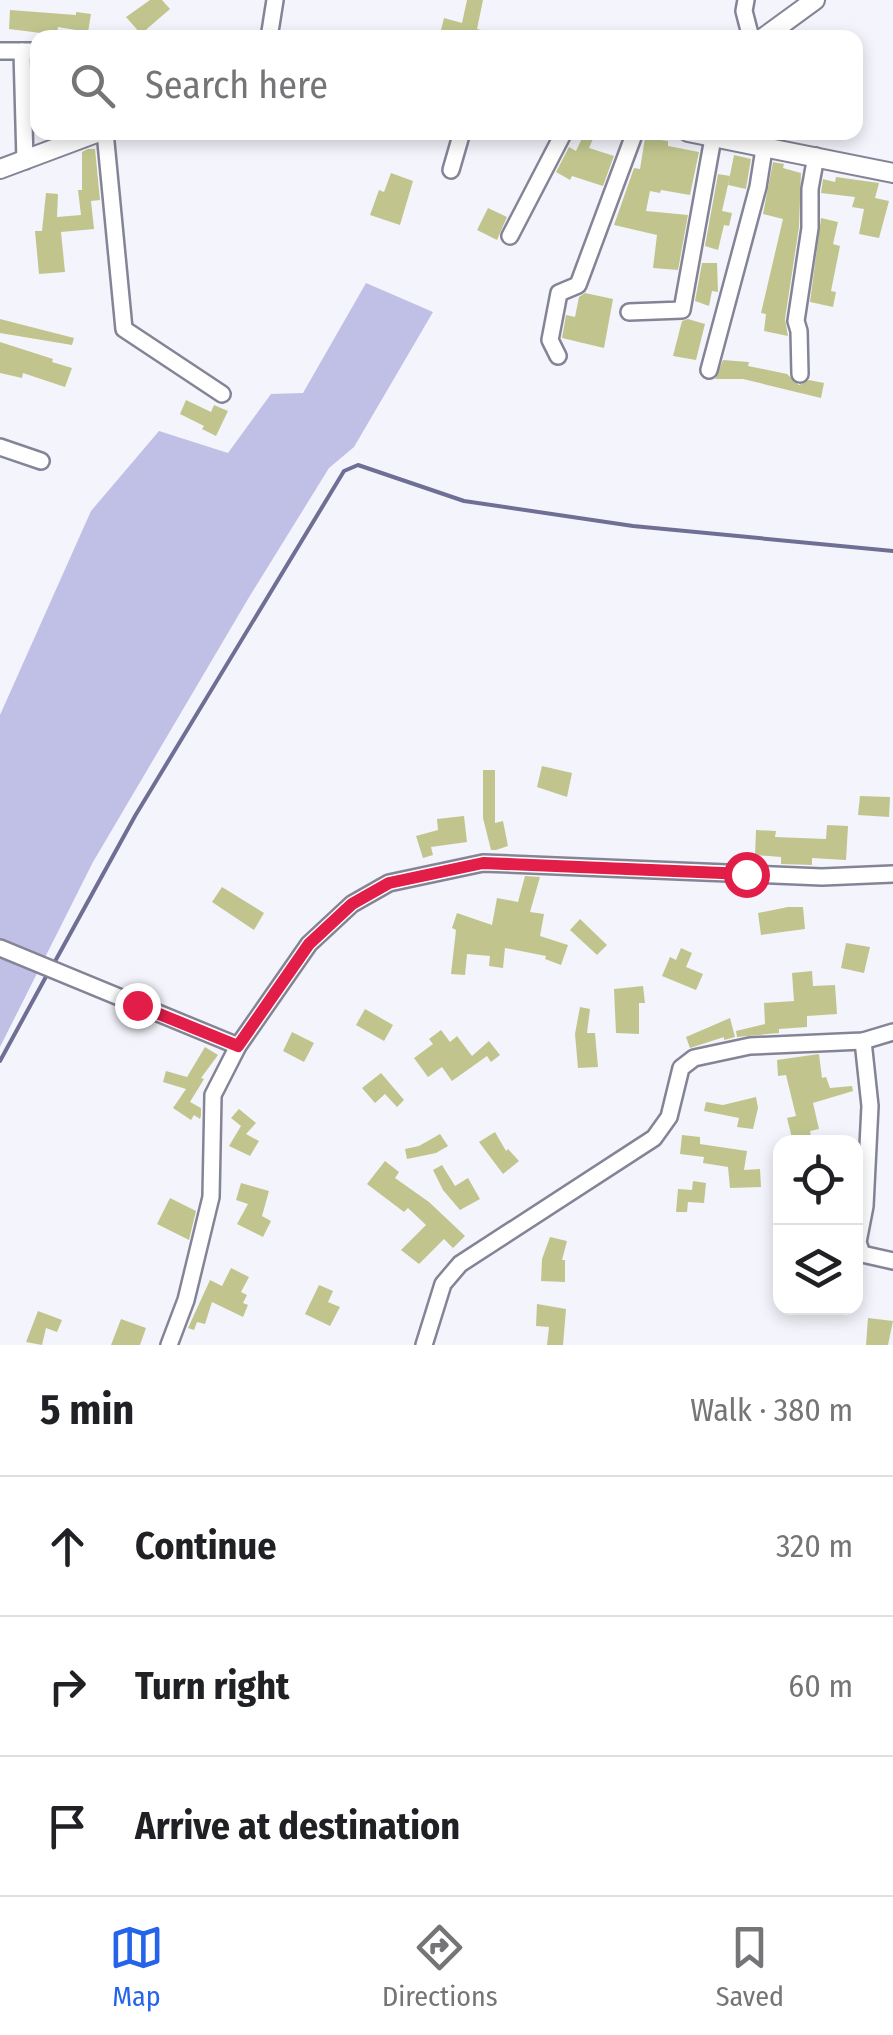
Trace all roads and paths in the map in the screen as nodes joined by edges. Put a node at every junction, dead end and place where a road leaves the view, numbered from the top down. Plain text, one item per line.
1 (275, 0) edge
2 (746, 0) edge
3 (814, 0) edge
4 (270, 30) edge
5 (749, 30) edge
6 (775, 30) edge
7 (0, 51) edge
8 (30, 51) edge
9 (81, 140) edge
10 (103, 140) edge
11 (460, 140) edge
12 (560, 140) edge
13 (632, 140) edge
14 (713, 140) edge
15 (723, 140) edge
16 (764, 148) junction
17 (816, 156) junction
18 (25, 161) junction
19 (0, 169) edge
20 (451, 170) dead end
21 (893, 174) edge
22 (510, 236) dead end
23 (629, 312) dead end
24 (558, 356) dead end
25 (709, 370) dead end
26 (800, 374) dead end
27 (222, 394) dead end
28 (0, 448) edge
29 (42, 462) dead end
30 (893, 874) edge
31 (0, 948) edge
32 (893, 1032) edge
33 (864, 1041) junction
34 (238, 1046) junction
35 (893, 1261) edge
36 (169, 1345) edge
37 (424, 1345) edge

1 - 4 street
2 - 5 street
3 - 6 street
7 - 8 street
8 - 18 street
9 - 18 street
10 - 27 street
11 - 20 street
12 - 22 street
13 - 24 street
14 - 23 street
15 - 16 street
16 - 17 street
16 - 25 street
17 - 21 street
17 - 26 street
18 - 19 street
28 - 29 street
30 - 34 street
31 - 34 street
32 - 33 street
33 - 35 street
33 - 37 street
34 - 36 street

